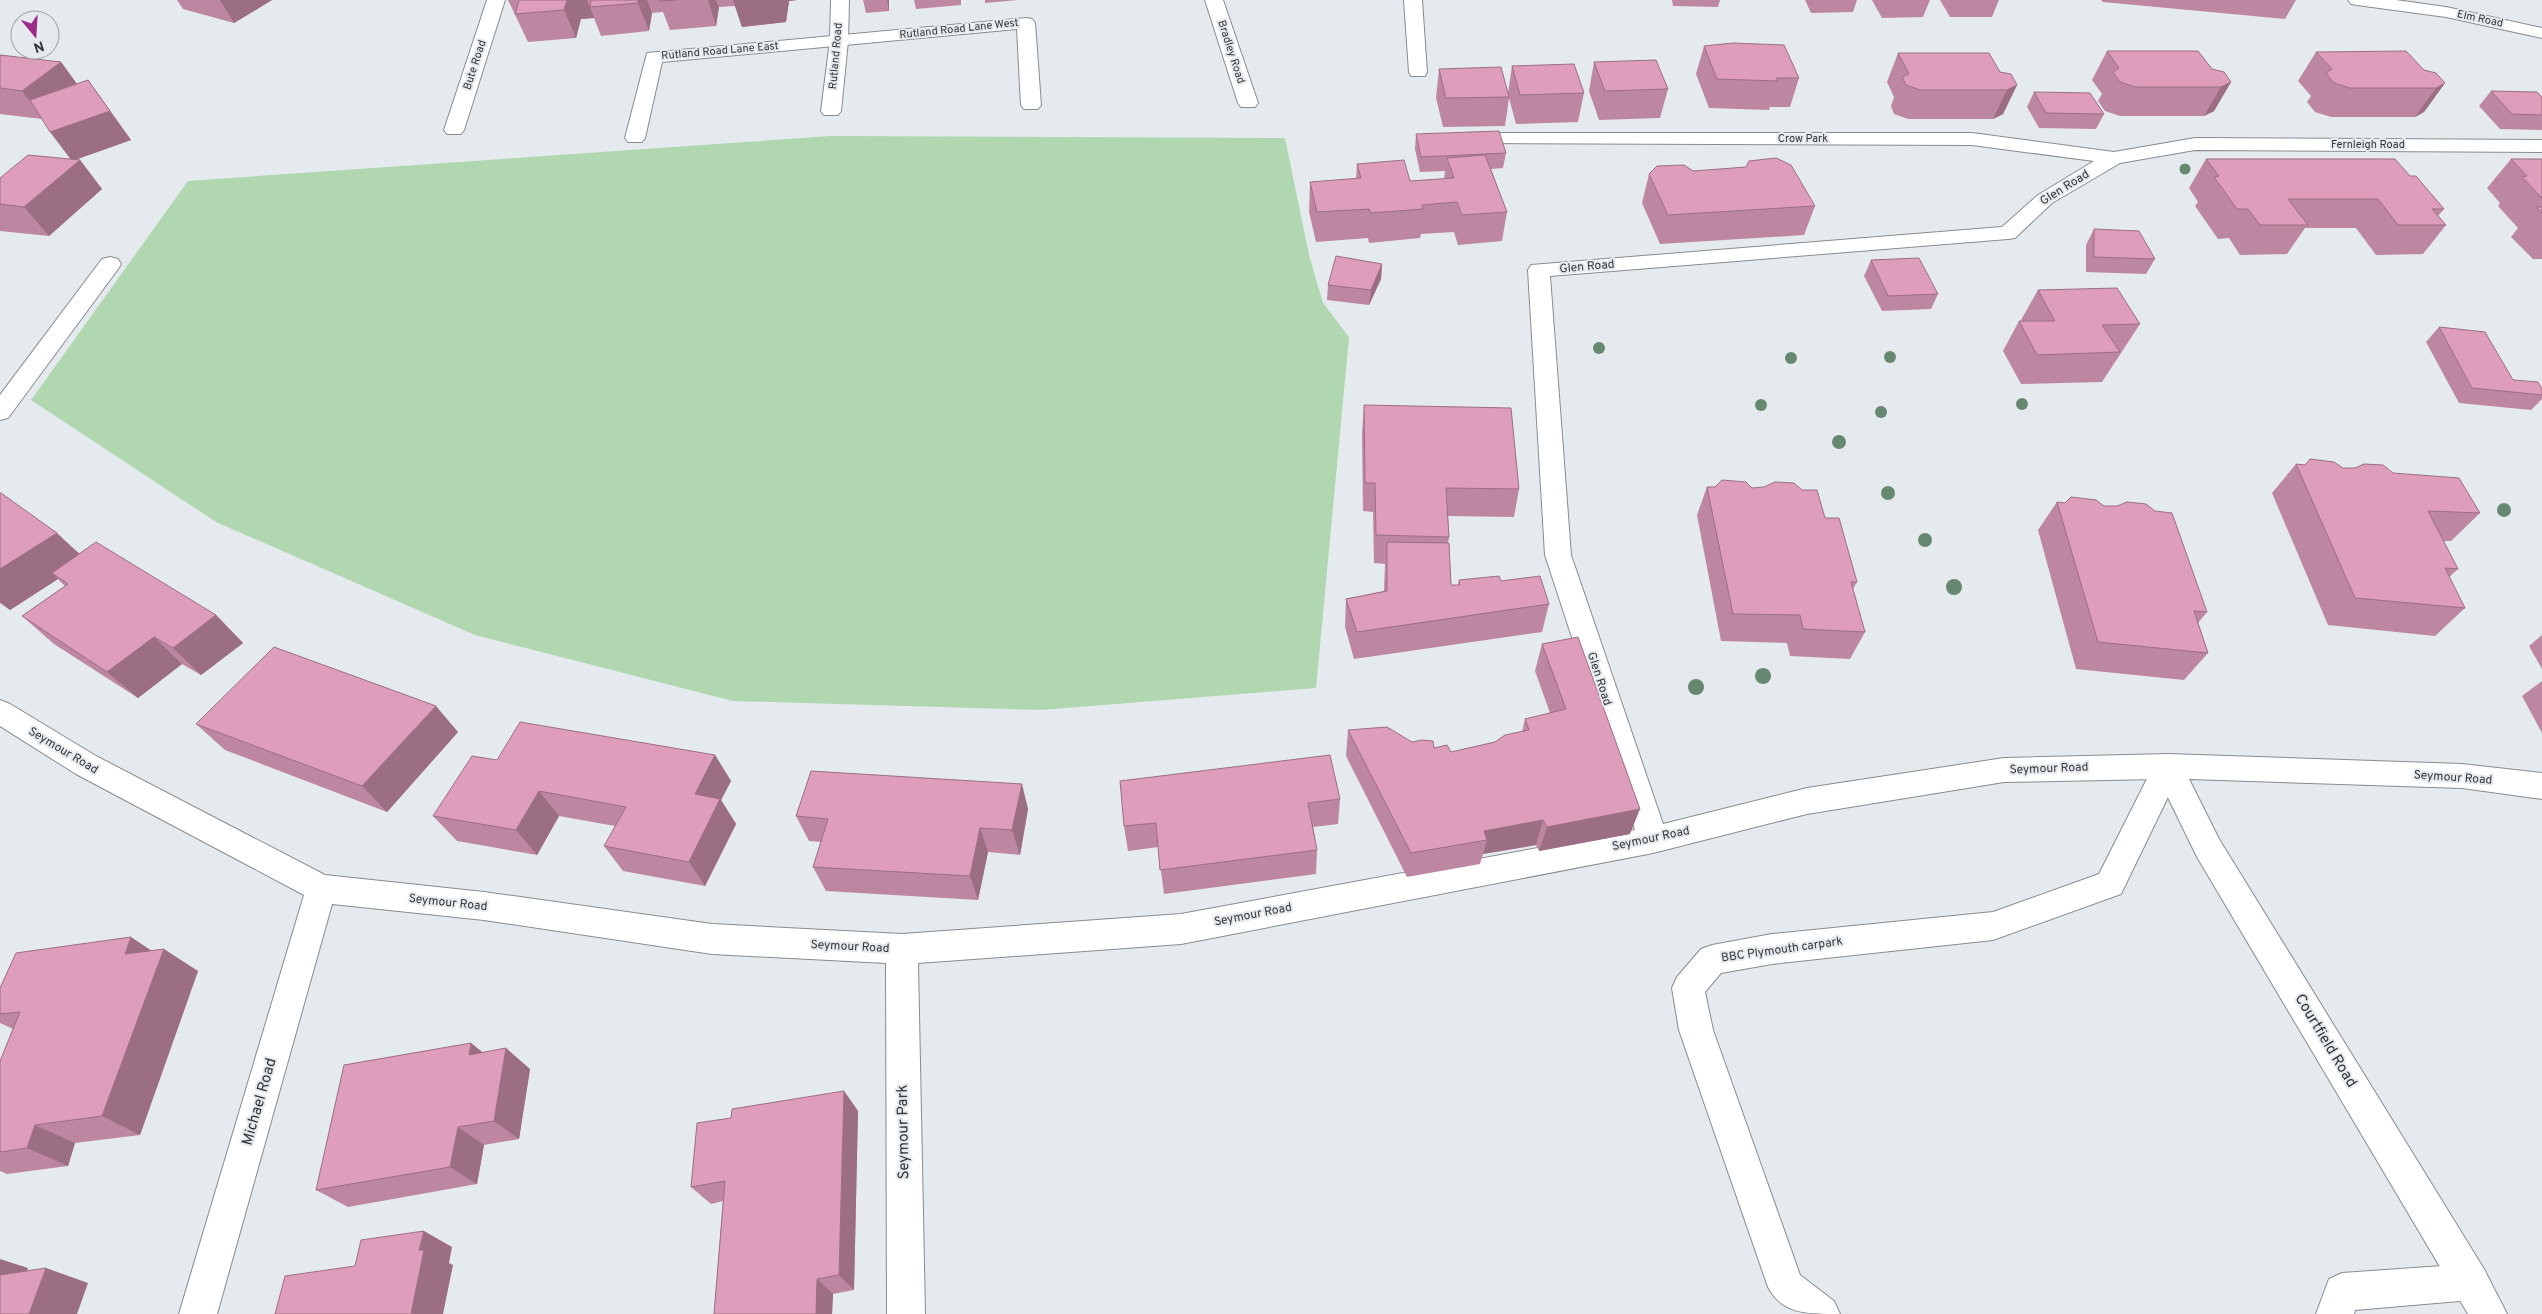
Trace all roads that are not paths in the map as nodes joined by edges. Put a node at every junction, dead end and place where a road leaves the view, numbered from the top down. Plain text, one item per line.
1 (496, 0) edge
2 (840, 0) edge
3 (1214, 0) edge
4 (1413, 0) edge
5 (2357, 0) edge
6 (2542, 33) edge
7 (839, 41) junction
8 (1418, 72) dead end
9 (1248, 103) dead end
10 (1031, 105) dead end
11 (831, 111) dead end
12 (454, 130) dead end
13 (635, 138) dead end
14 (1490, 140) edge
15 (2195, 144) joint
16 (2542, 146) edge
17 (2114, 158) junction
18 (110, 264) dead end
19 (0, 412) edge
20 (0, 712) edge
21 (2168, 766) junction
22 (2542, 786) edge
23 (1653, 840) junction
24 (321, 889) junction
25 (902, 950) junction
26 (2471, 1282) junction
27 (198, 1314) edge
28 (906, 1314) edge
29 (1821, 1314) edge
30 (2335, 1314) edge
31 (2488, 1314) edge

1 - 12 street, Bute Road
2 - 7 street, Rutland Road
3 - 9 street, Bradley Road
4 - 8 street
5 - 6 street, Elm Road
7 - 10 street, Rutland Road Lane West
7 - 11 street, Rutland Road
7 - 13 street, Rutland Road Lane East
14 - 17 street, Crow Park
15 - 16 street, Fernleigh Road
15 - 17 street, Glen Road
17 - 23 street, Glen Road
18 - 19 street
20 - 24 street, Seymour Road
21 - 22 street, Seymour Road
21 - 23 street, Seymour Road
21 - 26 street, Courtfield Road
21 - 29 street, BBC Plymouth carpark
23 - 25 street, Seymour Road
24 - 25 street, Seymour Road
24 - 27 street, Michael Road
25 - 28 street, Seymour Park
26 - 30 street
26 - 31 street, Courtfield Road

